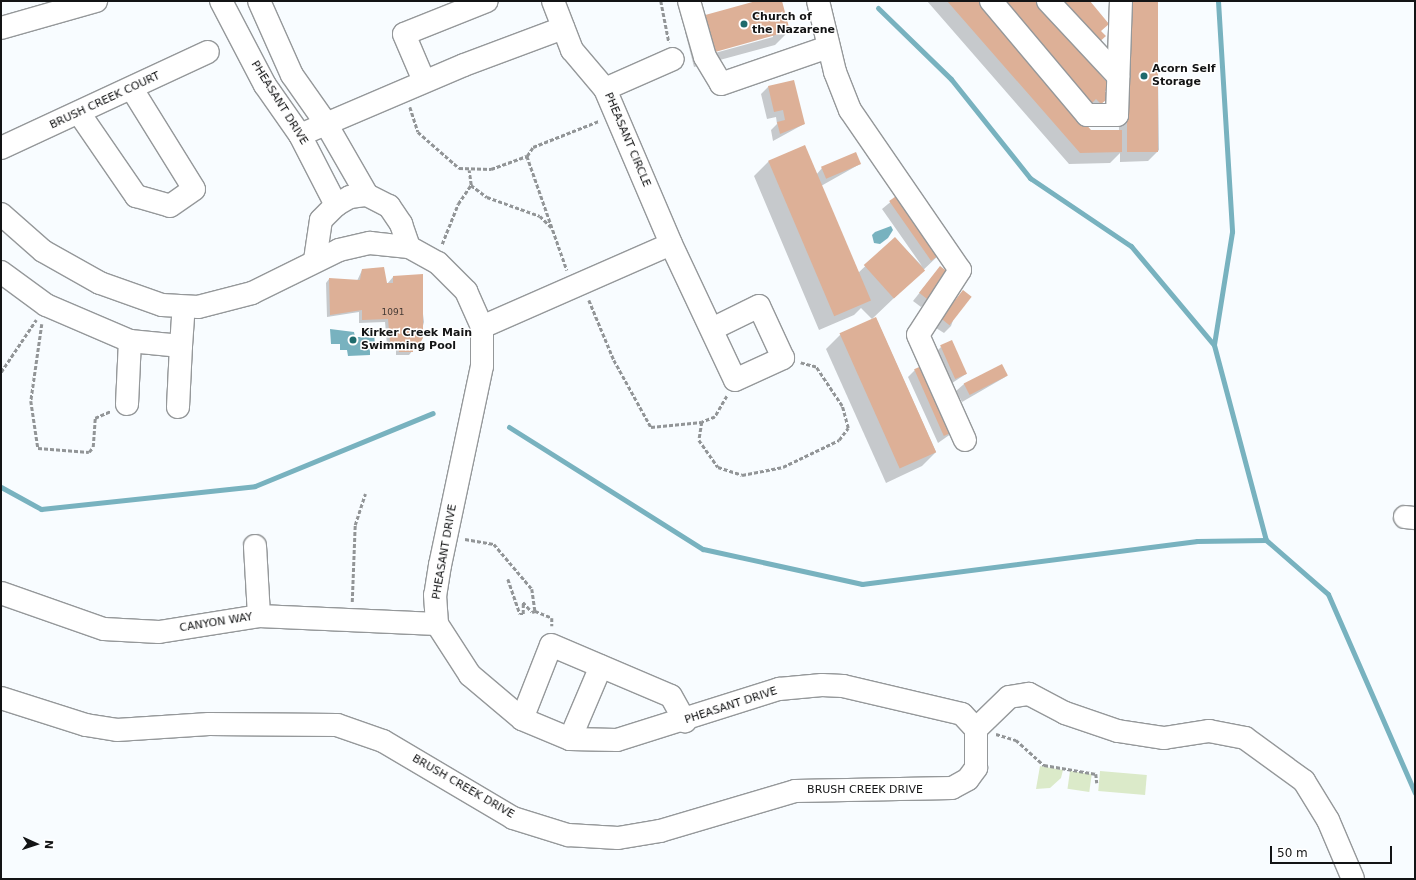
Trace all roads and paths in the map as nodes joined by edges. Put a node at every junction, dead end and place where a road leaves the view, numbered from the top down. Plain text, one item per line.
1 (96, 1) edge
2 (221, 1) edge
3 (259, 1) edge
4 (487, 1) edge
5 (553, 1) edge
6 (660, 1) edge
7 (689, 1) edge
8 (818, 1) edge
9 (991, 1) edge
10 (1048, 1) edge
11 (1117, 5) edge
12 (1, 28) edge
13 (563, 28) junction
14 (828, 47) junction
15 (208, 52) dead end
16 (673, 59) joint
17 (1118, 76) junction
18 (424, 81) junction
19 (132, 89) junction
20 (604, 89) junction
21 (403, 90) junction
22 (79, 113) junction
23 (616, 115) junction
24 (325, 122) junction
25 (300, 135) junction
26 (1, 148) edge
27 (527, 156) junction
28 (469, 170) junction
29 (471, 185) junction
30 (367, 195) junction
31 (336, 205) junction
32 (4, 224) edge
33 (553, 229) junction
34 (671, 244) junction
35 (409, 247) junction
36 (315, 260) junction
37 (435, 261) junction
38 (1, 272) edge
39 (577, 284) junction
40 (46, 305) junction
41 (184, 307) junction
42 (482, 327) junction
43 (712, 329) junction
44 (130, 341) junction
45 (181, 346) junction
46 (783, 358) junction
47 (1, 372) edge
48 (735, 380) junction
49 (127, 404) joint
50 (178, 407) dead end
51 (702, 422) junction
52 (966, 440) dead end
53 (365, 494) dead end
54 (446, 536) junction
55 (255, 546) dead end
56 (508, 579) dead end
57 (1, 593) edge
58 (535, 611) junction
59 (259, 616) junction
60 (351, 621) junction
61 (437, 624) junction
62 (551, 645) junction
63 (601, 666) junction
64 (1, 698) edge
65 (522, 719) junction
66 (685, 721) junction
67 (976, 729) junction
68 (570, 739) junction
69 (1097, 783) dead end
70 (1352, 879) edge

1 - 12 main road
2 - 25 main road, PHEASANT DRIVE
3 - 24 main road
4 - 18 main road
5 - 13 main road, PHEASANT CIRCLE
6 - 16 path
7 - 14 main road
8 - 14 main road
9 - 17 main road
10 - 17 main road
11 - 17 main road
13 - 18 main road
13 - 20 main road, PHEASANT CIRCLE
14 - 52 main road
15 - 19 main road, BRUSH CREEK COURT
16 - 20 main road
18 - 21 main road
19 - 22 main road, BRUSH CREEK COURT
19 - 22 main road
20 - 23 main road, PHEASANT CIRCLE
21 - 24 main road
21 - 28 path
22 - 26 main road, BRUSH CREEK COURT
23 - 27 path
23 - 34 main road, PHEASANT CIRCLE
24 - 25 main road
24 - 30 main road
25 - 31 main road, PHEASANT DRIVE
27 - 28 path
27 - 33 path
28 - 29 path
29 - 33 path
29 - 37 path
30 - 31 main road
30 - 35 main road
31 - 36 main road
32 - 41 main road
33 - 39 path
34 - 39 main road
34 - 43 main road, PHEASANT CIRCLE
35 - 36 main road, PHEASANT DRIVE
35 - 37 main road, PHEASANT DRIVE
36 - 41 main road
37 - 42 main road, PHEASANT DRIVE
38 - 40 main road
39 - 42 main road
39 - 51 path
40 - 44 main road
40 - 47 path
40 - 49 path
41 - 45 main road
42 - 54 main road, PHEASANT DRIVE
43 - 46 main road
43 - 48 main road, PHEASANT CIRCLE
44 - 45 main road
44 - 49 main road
45 - 50 main road
46 - 48 main road
46 - 51 path
48 - 51 path
53 - 60 path
54 - 58 path
54 - 61 main road, PHEASANT DRIVE
55 - 59 main road
56 - 58 path
57 - 59 main road, CANYON WAY
58 - 62 path
59 - 60 main road, CANYON WAY
60 - 61 main road, CANYON WAY
61 - 65 main road, PHEASANT DRIVE
62 - 63 main road
62 - 65 main road
63 - 66 main road
63 - 68 main road
64 - 67 main road, BRUSH CREEK DRIVE
65 - 68 main road, PHEASANT DRIVE
66 - 67 main road, PHEASANT DRIVE
66 - 68 main road, PHEASANT DRIVE
67 - 69 path
67 - 70 main road

